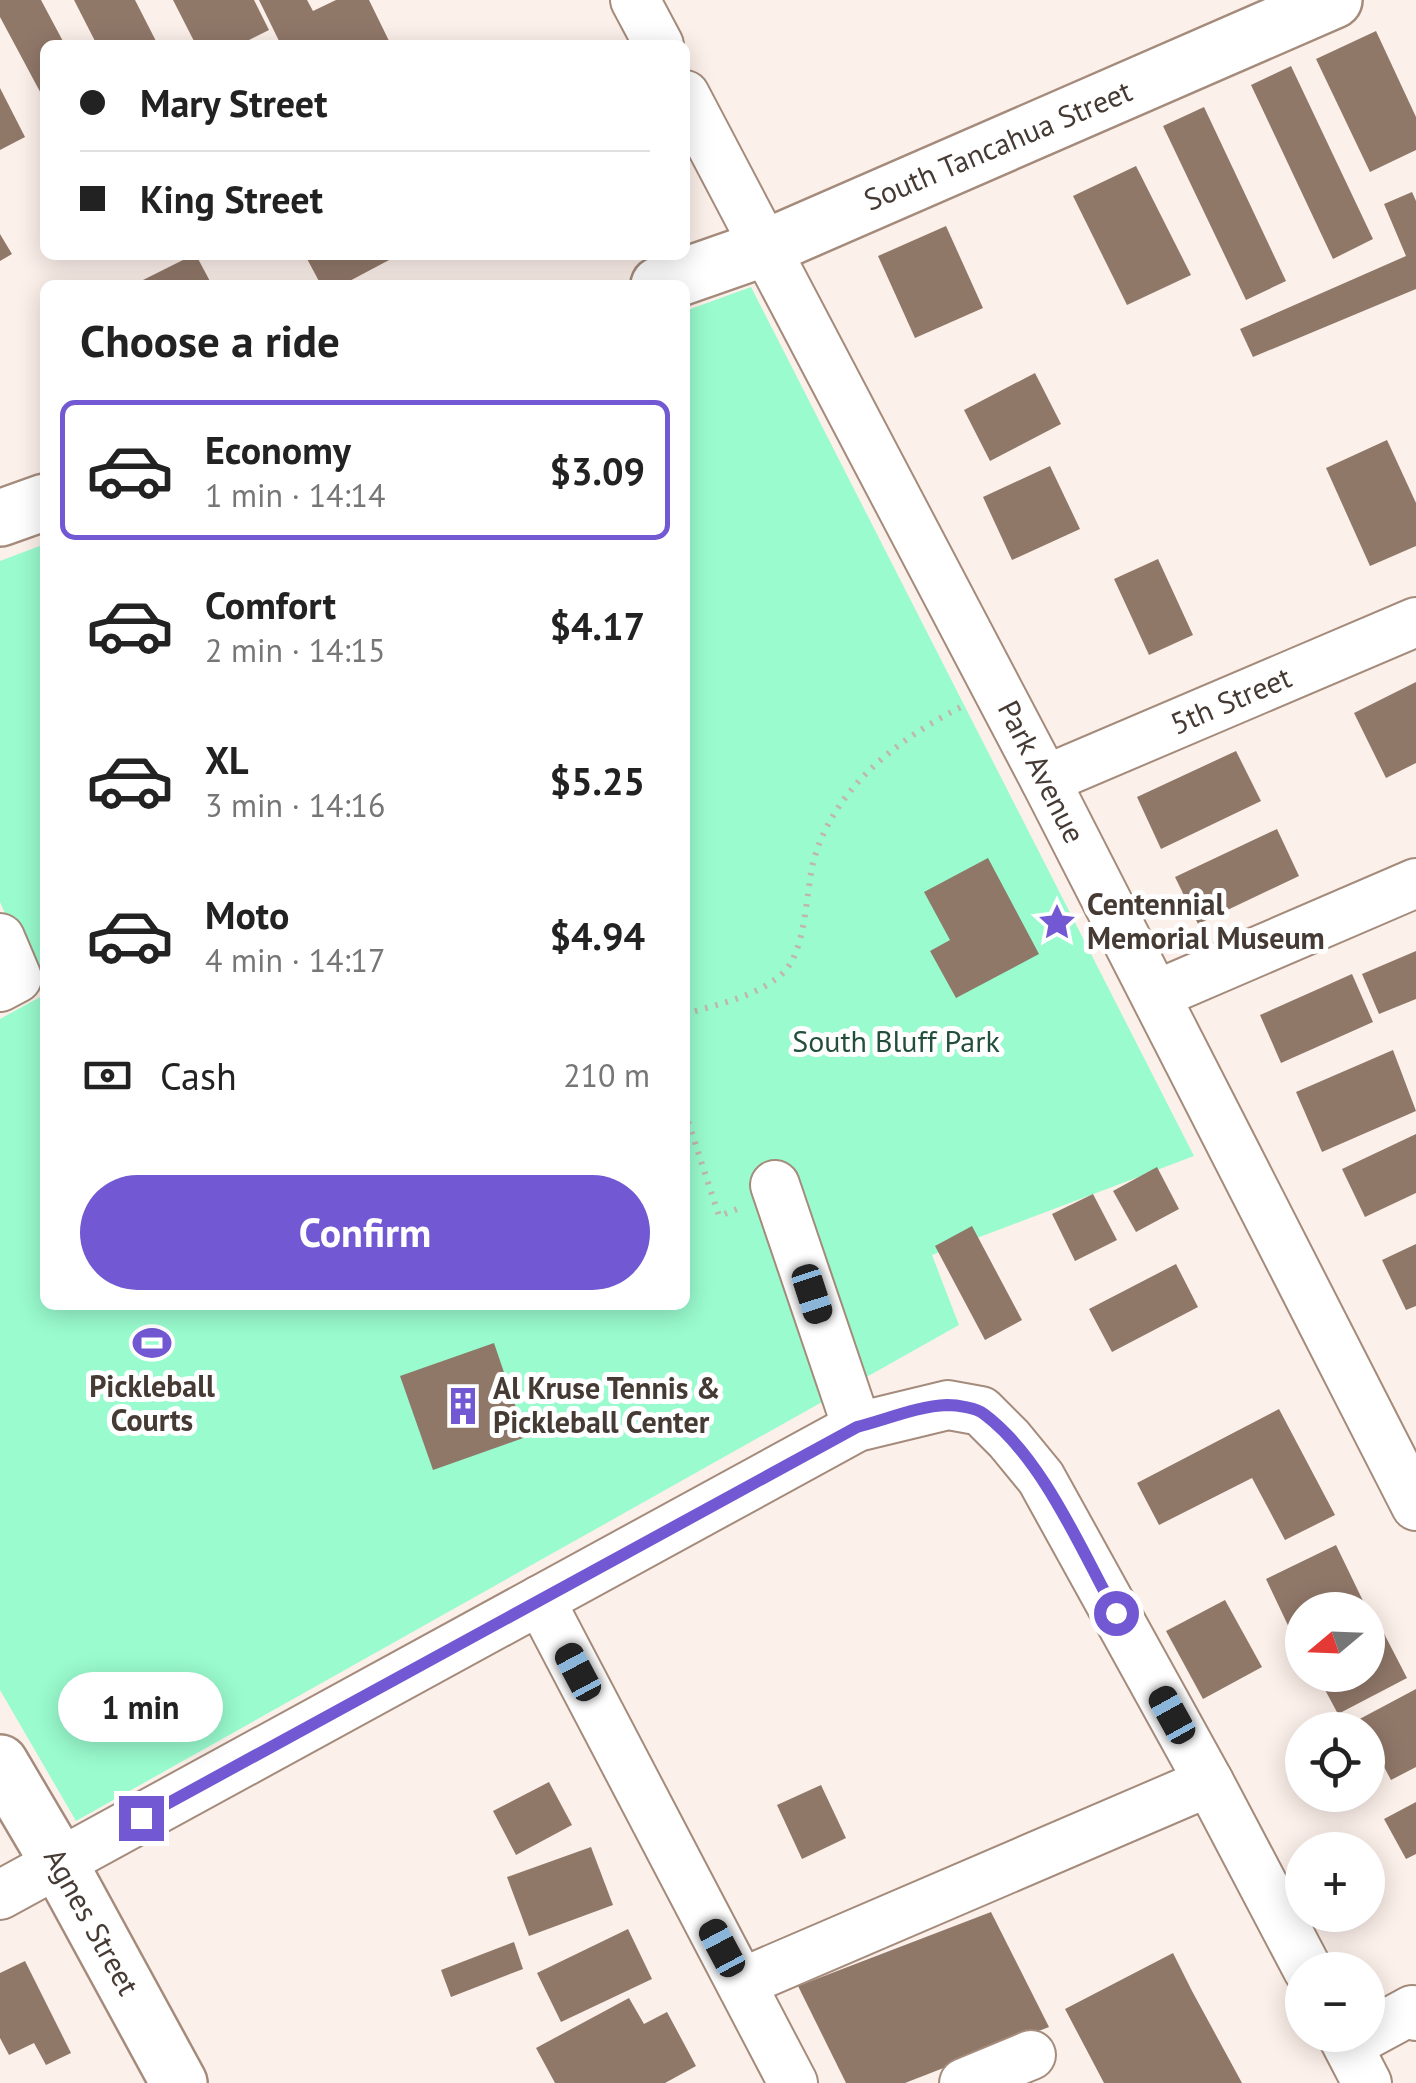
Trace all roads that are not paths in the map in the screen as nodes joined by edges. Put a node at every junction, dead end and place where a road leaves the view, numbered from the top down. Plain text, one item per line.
1 (635, 0) edge
2 (1334, 0) edge
3 (655, 40) edge
4 (690, 106) edge
5 (765, 248) junction
6 (673, 280) edge
7 (40, 504) edge
8 (0, 518) edge
9 (1416, 622) edge
10 (1045, 780) junction
11 (1416, 883) edge
12 (1156, 995) junction
13 (777, 1189) road end
14 (857, 1427) junction
15 (1416, 1506) edge
16 (540, 1600) junction
17 (0, 1763) edge
18 (1209, 1782) junction
19 (60, 1863) junction
20 (0, 1895) edge
21 (1299, 1952) edge
22 (741, 1983) junction
23 (1416, 2016) edge
24 (1385, 2028) edge
25 (1031, 2054) dead end
26 (179, 2083) edge
27 (793, 2083) edge
28 (964, 2083) edge

1 - 3 street
2 - 5 main road, South Tancahua Street
4 - 5 street, Park Avenue
5 - 6 main road, South Tancahua Street
5 - 10 street, Park Avenue
7 - 8 main road
9 - 10 street, 5th Street
10 - 12 street, Park Avenue
11 - 12 street
12 - 15 street, Park Avenue
13 - 14 street
14 - 16 street
14 - 18 street
16 - 19 street
16 - 22 street
17 - 19 main road, Agnes Street
18 - 21 street
18 - 22 street
19 - 20 street
19 - 26 main road, Agnes Street
22 - 27 street
23 - 24 street
25 - 28 street

